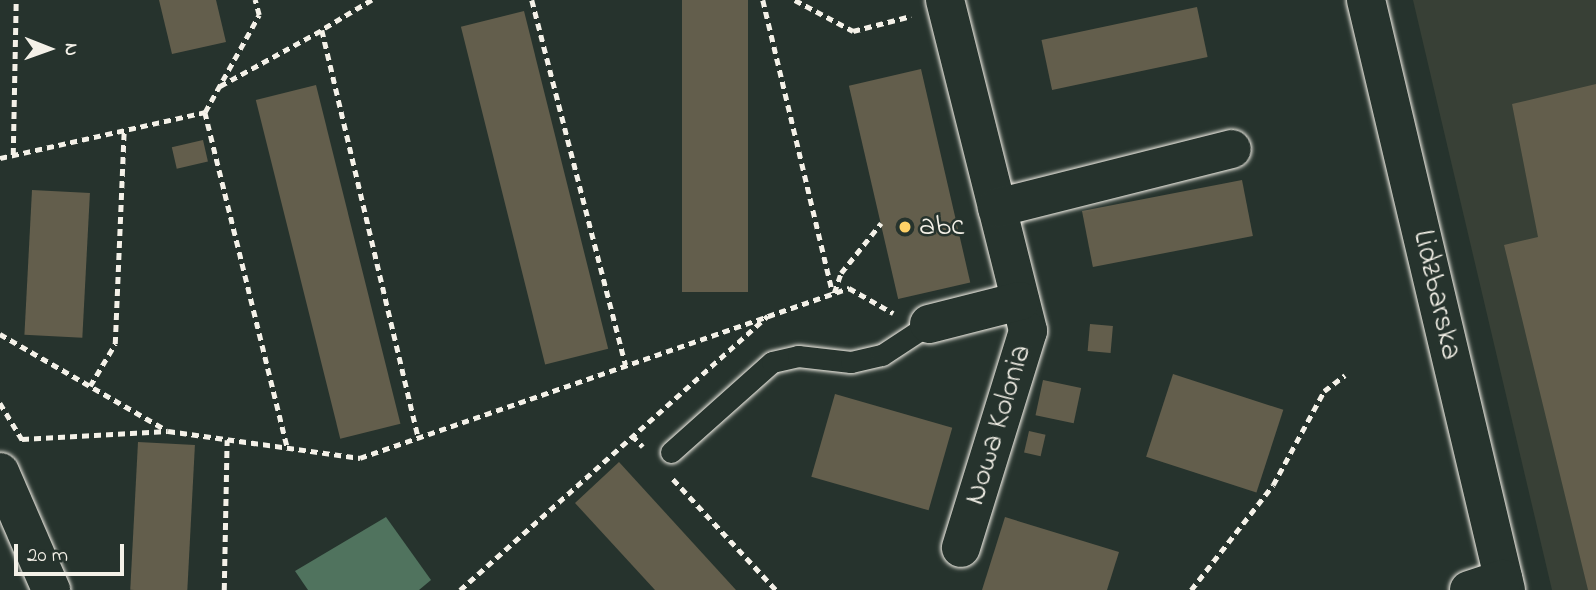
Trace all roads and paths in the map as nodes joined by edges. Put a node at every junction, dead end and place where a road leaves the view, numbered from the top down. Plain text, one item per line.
1 (16, 0) edge
2 (255, 0) edge
3 (372, 0) edge
4 (532, 0) edge
5 (763, 0) edge
6 (795, 0) edge
7 (1366, 0) edge
8 (946, 3) edge
9 (321, 30) junction
10 (219, 86) junction
11 (205, 112) junction
12 (124, 130) junction
13 (1232, 149) dead end
14 (13, 155) junction
15 (0, 158) edge
16 (997, 208) junction
17 (881, 223) dead end
18 (833, 293) junction
19 (1020, 301) junction
20 (771, 313) junction
21 (929, 324) junction
22 (0, 334) edge
23 (626, 365) junction
24 (1345, 374) dead end
25 (90, 386) junction
26 (0, 403) edge
27 (168, 431) junction
28 (632, 435) junction
29 (419, 439) junction
30 (227, 440) junction
31 (288, 449) junction
32 (660, 453) joint
33 (0, 472) edge
34 (668, 474) dead end
35 (961, 548) dead end
36 (1493, 586) edge
37 (51, 590) edge
38 (224, 590) edge
39 (461, 590) edge
40 (776, 590) edge
41 (1191, 590) edge

1 - 14 path
2 - 10 path
3 - 9 path
4 - 23 path
5 - 18 path
6 - 8 path
7 - 36 street, Lidzbarska
8 - 16 street, Nowa Kolonia
9 - 10 path
9 - 29 path
10 - 11 path
11 - 12 path
11 - 31 path
12 - 14 path
12 - 25 path
13 - 16 street
14 - 15 path
16 - 19 street, Nowa Kolonia
17 - 18 path
18 - 20 path
18 - 21 path
19 - 21 street, Nowa Kolonia
19 - 35 street, Nowa Kolonia
20 - 23 path
20 - 28 path
21 - 32 lane
22 - 25 path
23 - 29 path
24 - 41 path
25 - 27 path
26 - 27 path
27 - 30 path
28 - 32 path
28 - 39 path
29 - 31 path
30 - 31 path
30 - 38 path
33 - 37 street
34 - 40 path

